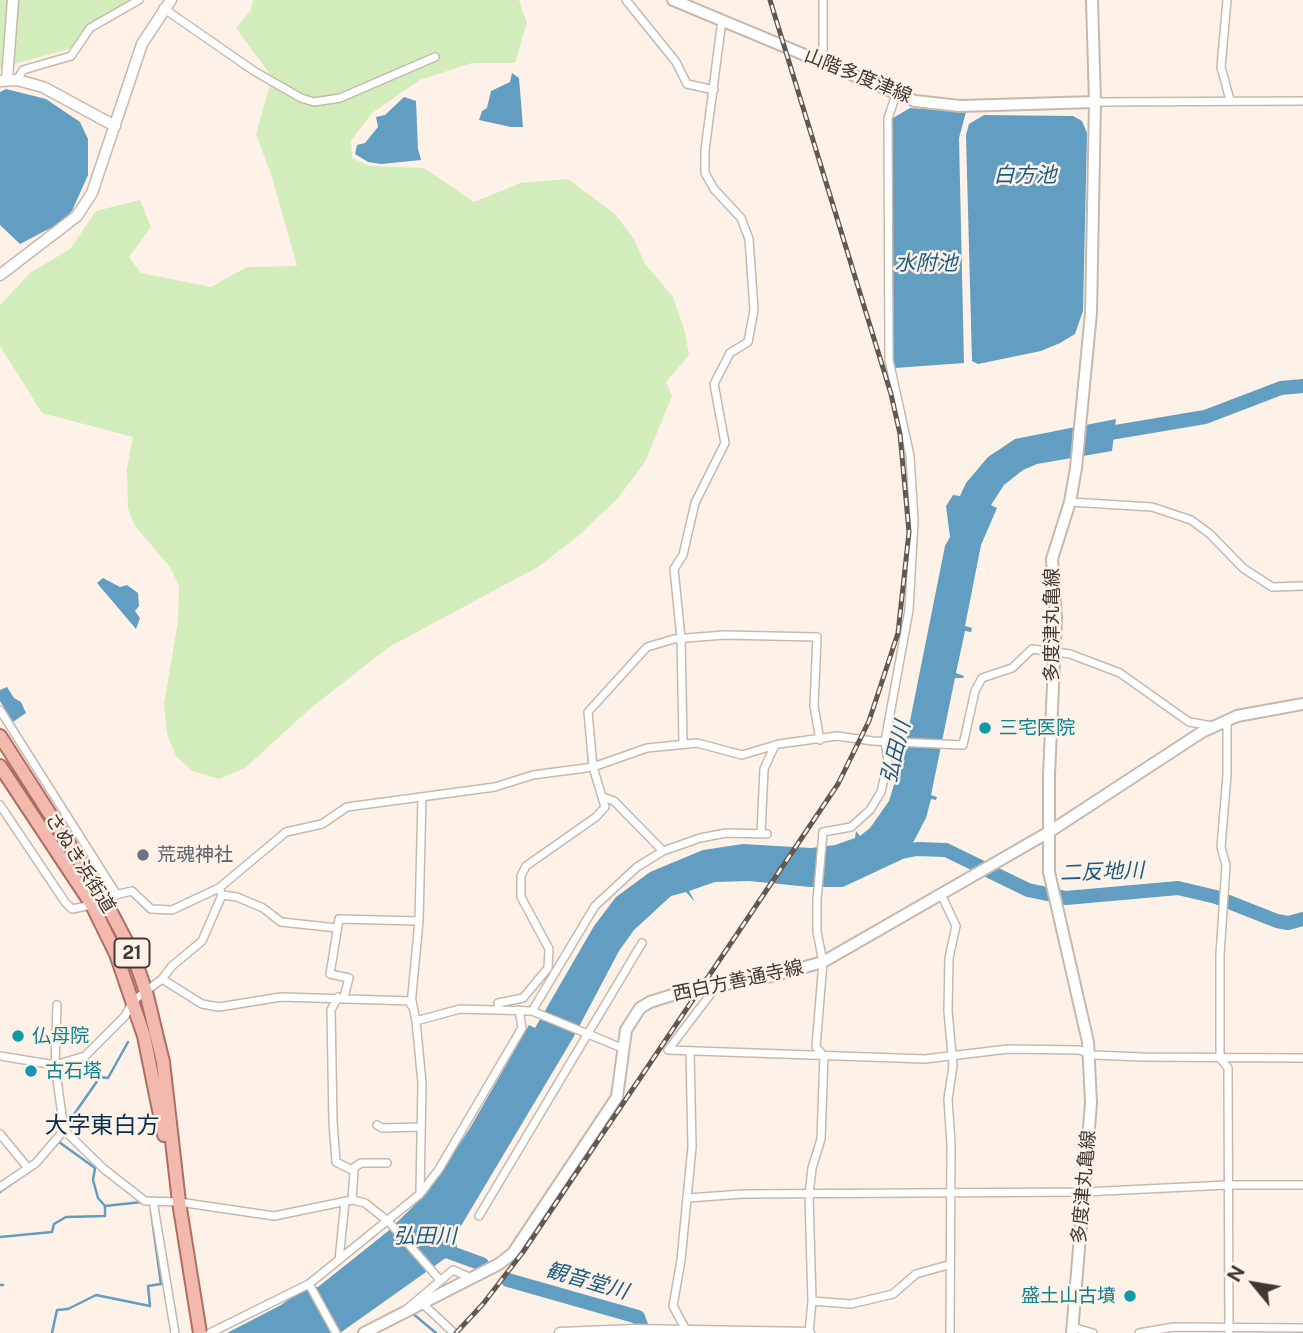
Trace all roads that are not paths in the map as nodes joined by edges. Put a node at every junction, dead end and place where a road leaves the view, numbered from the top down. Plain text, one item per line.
1 (13, 0) edge
2 (139, 0) edge
3 (626, 0) edge
4 (673, 0) edge
5 (823, 0) edge
6 (1092, 0) edge
7 (1227, 0) edge
8 (167, 4) edge
9 (722, 20) junction
10 (435, 57) dead end
11 (824, 64) junction
12 (8, 80) edge
13 (714, 90) junction
14 (896, 95) junction
15 (1230, 100) junction
16 (1303, 101) edge
17 (1095, 102) junction
18 (115, 126) junction
19 (0, 275) edge
20 (1070, 502) junction
21 (1303, 586) edge
22 (681, 638) junction
23 (1053, 653) junction
24 (1303, 704) edge
25 (0, 710) edge
26 (1227, 720) junction
27 (1214, 726) junction
28 (0, 736) edge
29 (820, 740) junction
30 (886, 741) junction
31 (683, 742) junction
32 (775, 745) junction
33 (0, 766) edge
34 (593, 767) junction
35 (422, 797) junction
36 (603, 797) junction
37 (0, 805) edge
38 (1049, 832) junction
39 (663, 851) junction
40 (221, 892) junction
41 (941, 894) junction
42 (110, 896) junction
43 (92, 905) junction
44 (419, 922) junction
45 (337, 928) junction
46 (642, 943) dead end
47 (823, 962) junction
48 (162, 979) junction
49 (716, 987) junction
50 (146, 992) junction
51 (341, 997) junction
52 (133, 1001) junction
53 (57, 1004) dead end
54 (411, 1006) junction
55 (499, 1009) junction
56 (519, 1010) junction
57 (532, 1011) junction
58 (416, 1021) junction
59 (585, 1033) junction
60 (622, 1048) junction
61 (690, 1051) junction
62 (1089, 1053) junction
63 (951, 1054) junction
64 (0, 1056) edge
65 (824, 1056) junction
66 (1220, 1058) junction
67 (1303, 1058) edge
68 (55, 1065) junction
69 (377, 1125) dead end
70 (421, 1127) junction
71 (64, 1130) junction
72 (0, 1134) edge
73 (387, 1163) dead end
74 (28, 1168) junction
75 (352, 1169) junction
76 (1227, 1185) junction
77 (1303, 1185) edge
78 (0, 1187) edge
79 (1084, 1192) junction
80 (420, 1194) junction
81 (950, 1194) junction
82 (809, 1195) junction
83 (688, 1198) junction
84 (153, 1201) junction
85 (349, 1201) junction
86 (179, 1202) junction
87 (479, 1216) dead end
88 (389, 1222) junction
89 (339, 1260) junction
90 (948, 1265) junction
91 (471, 1278) junction
92 (440, 1280) junction
93 (310, 1287) junction
94 (812, 1301) junction
95 (423, 1304) junction
96 (404, 1312) junction
97 (1303, 1328) edge
98 (686, 1330) junction
99 (1072, 1330) edge
100 (1228, 1330) edge
101 (203, 1331) edge
102 (175, 1333) edge
103 (336, 1333) edge
104 (364, 1333) edge
105 (454, 1333) edge
106 (560, 1333) edge
107 (809, 1333) edge
108 (950, 1333) edge
109 (1093, 1333) edge
110 (1139, 1333) edge

1 - 12 street
2 - 12 street
3 - 13 street
4 - 9 main road, 山階多度津線
5 - 11 street
6 - 17 main road, 多度津丸亀線
7 - 15 street
8 - 10 street
8 - 18 street
9 - 11 main road, 山階多度津線
9 - 13 street
11 - 14 main road, 山階多度津線
12 - 18 street
13 - 22 street
14 - 17 main road, 山階多度津線
14 - 30 street
15 - 16 street
15 - 17 street
17 - 20 main road, 多度津丸亀線
18 - 19 street
20 - 21 street
20 - 23 main road, 多度津丸亀線
22 - 29 street
22 - 31 street
22 - 34 street
23 - 27 street
23 - 30 street
23 - 38 main road, 多度津丸亀線
24 - 26 main road, 西白方善通寺線
25 - 42 street
26 - 27 main road, 西白方善通寺線
26 - 66 street
27 - 38 main road, 西白方善通寺線
28 - 42 main road, さぬき浜街道 / 21
29 - 30 street
29 - 32 street
30 - 47 street
31 - 32 street
31 - 34 street
32 - 39 street
33 - 43 main road, さぬき浜街道 / 21
34 - 35 street
34 - 36 street
35 - 40 street
35 - 44 street
36 - 39 street
36 - 55 street
37 - 43 street
38 - 41 main road, 西白方善通寺線
38 - 62 main road, 多度津丸亀線
39 - 57 street
40 - 42 street
40 - 45 street
40 - 48 street
41 - 47 main road, 西白方善通寺線
41 - 63 street
42 - 43 street
42 - 50 main road, さぬき浜街道 / 21
43 - 52 main road, 21
44 - 45 street
44 - 54 street
45 - 51 street
46 - 59 street
47 - 49 main road, 西白方善通寺線
47 - 65 street
48 - 50 street
48 - 51 street
49 - 60 main road, 西白方善通寺線
49 - 61 street
50 - 52 street
50 - 86 main road, さぬき浜街道 / 21
51 - 54 street
51 - 75 street
52 - 68 street
52 - 86 main road, 21
53 - 68 street
54 - 58 street
55 - 56 street
55 - 58 street
56 - 57 street
56 - 80 street
57 - 59 street
58 - 70 street
59 - 60 street
59 - 87 street
60 - 91 main road, 西白方善通寺線
61 - 65 street
61 - 83 street
62 - 63 street
62 - 66 street
62 - 79 main road, 多度津丸亀線
63 - 65 street
63 - 81 street
64 - 68 street
65 - 82 street
66 - 67 street
66 - 76 street
68 - 71 street
69 - 70 street
70 - 80 street
71 - 74 street
71 - 84 street
72 - 74 street
73 - 75 street
74 - 78 street
75 - 85 street
76 - 77 street
76 - 79 street
76 - 100 street
79 - 81 street
79 - 99 main road, 多度津丸亀線
80 - 88 street
81 - 82 street
81 - 90 street
82 - 83 street
82 - 94 street
83 - 98 street
84 - 86 street
84 - 102 street
85 - 86 street
85 - 88 street
85 - 89 street
86 - 101 main road, さぬき浜街道 / 21
88 - 89 street
88 - 92 street
89 - 93 street
90 - 94 street
90 - 108 street
91 - 92 street
91 - 95 main road, 西白方善通寺線
92 - 96 street
93 - 101 street
93 - 103 street
94 - 107 street
95 - 96 main road, 西白方善通寺線
95 - 105 street
96 - 104 main road, 西白方善通寺線
97 - 100 street
98 - 106 street
98 - 107 street
99 - 109 street
100 - 110 street

